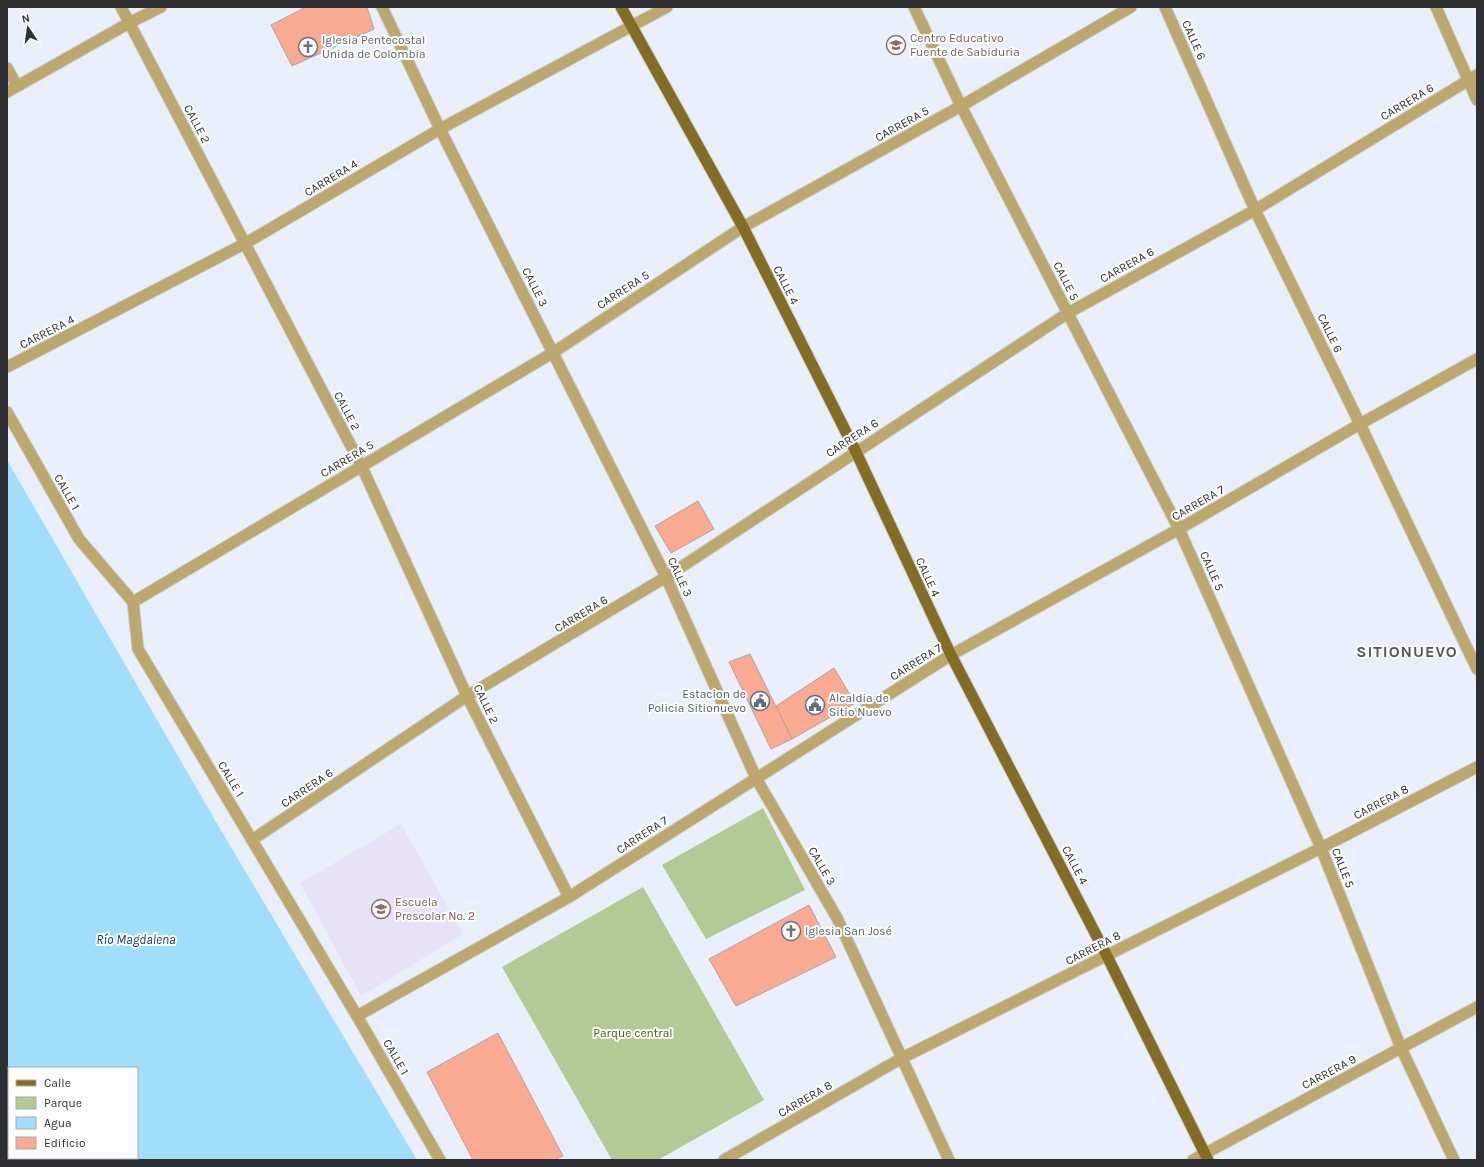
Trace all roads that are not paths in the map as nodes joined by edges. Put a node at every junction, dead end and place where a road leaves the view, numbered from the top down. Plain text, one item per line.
1 (121, 7) edge
2 (161, 7) edge
3 (382, 7) edge
4 (621, 7) edge
5 (667, 7) edge
6 (914, 7) edge
7 (1131, 7) edge
8 (1165, 7) edge
9 (1436, 7) edge
10 (129, 23) junction
11 (631, 27) junction
12 (7, 68) edge
13 (1473, 77) edge
14 (17, 86) junction
15 (7, 92) edge
16 (1477, 100) edge
17 (961, 106) junction
18 (440, 129) junction
19 (1255, 210) junction
20 (742, 228) junction
21 (246, 243) junction
22 (1068, 313) junction
23 (554, 352) junction
24 (1477, 359) edge
25 (7, 367) edge
26 (7, 412) edge
27 (1360, 424) junction
28 (856, 452) junction
29 (361, 465) junction
30 (1179, 529) junction
31 (666, 577) junction
32 (133, 602) junction
33 (951, 655) junction
34 (1477, 669) edge
35 (468, 696) junction
36 (1477, 766) edge
37 (756, 778) junction
38 (252, 840) junction
39 (1321, 848) junction
40 (569, 897) junction
41 (1107, 956) junction
42 (1477, 1007) edge
43 (357, 1016) junction
44 (1402, 1048) junction
45 (902, 1058) junction
46 (1206, 1157) edge
47 (440, 1160) edge
48 (724, 1160) edge
49 (949, 1160) edge
50 (1193, 1160) edge
51 (1454, 1160) edge

1 - 10 street, CALLE 2
2 - 10 street
3 - 18 street, CALLE 3
4 - 11 main road, CALLE 4
5 - 11 street, CARRERA 4
6 - 17 street, CALLE 5
7 - 17 street, CARRERA 5
8 - 19 street, CALLE 6
9 - 13 street
10 - 14 street
10 - 21 street, CALLE 2
11 - 18 street, CARRERA 4
11 - 20 main road, CALLE 4
12 - 14 street
13 - 16 street
13 - 19 street, CARRERA 6
14 - 15 street
17 - 20 street, CARRERA 5
17 - 22 street, CALLE 5
18 - 21 street, CARRERA 4
18 - 23 street, CALLE 3
19 - 22 street, CARRERA 6
19 - 27 street, CALLE 6
20 - 23 street, CARRERA 5
20 - 28 main road, CALLE 4
21 - 25 street, CARRERA 4
21 - 29 street, CALLE 2
22 - 28 street, CARRERA 6
22 - 30 street, CALLE 5
23 - 29 street, CARRERA 5
23 - 31 street, CALLE 3
24 - 27 street, CARRERA 7
26 - 32 street, CALLE 1
27 - 30 street, CARRERA 7
27 - 34 street, CALLE 6
28 - 31 street, CARRERA 6
28 - 33 main road, CALLE 4
29 - 32 street, CARRERA 5
29 - 35 street, CALLE 2
30 - 33 street, CARRERA 7
30 - 39 street, CALLE 5
31 - 35 street, CARRERA 6
31 - 37 street, CALLE 3
32 - 38 street, CALLE 1
33 - 37 street, CARRERA 7
33 - 41 main road, CALLE 4
35 - 38 street, CARRERA 6
35 - 40 street, CALLE 2
36 - 39 street, CARRERA 8
37 - 40 street, CARRERA 7
37 - 45 street, CALLE 3
38 - 43 street, CALLE 1
39 - 41 street, CARRERA 8
39 - 44 street, CALLE 5
40 - 43 street, CARRERA 7
41 - 45 street, CARRERA 8
41 - 46 main road, CALLE 4
42 - 44 street, CARRERA 9
43 - 47 street, CALLE 1
44 - 46 street, CARRERA 9
44 - 51 street, CALLE 5
45 - 48 street, CARRERA 8
45 - 49 street, CALLE 3
46 - 50 street, CARRERA 9

